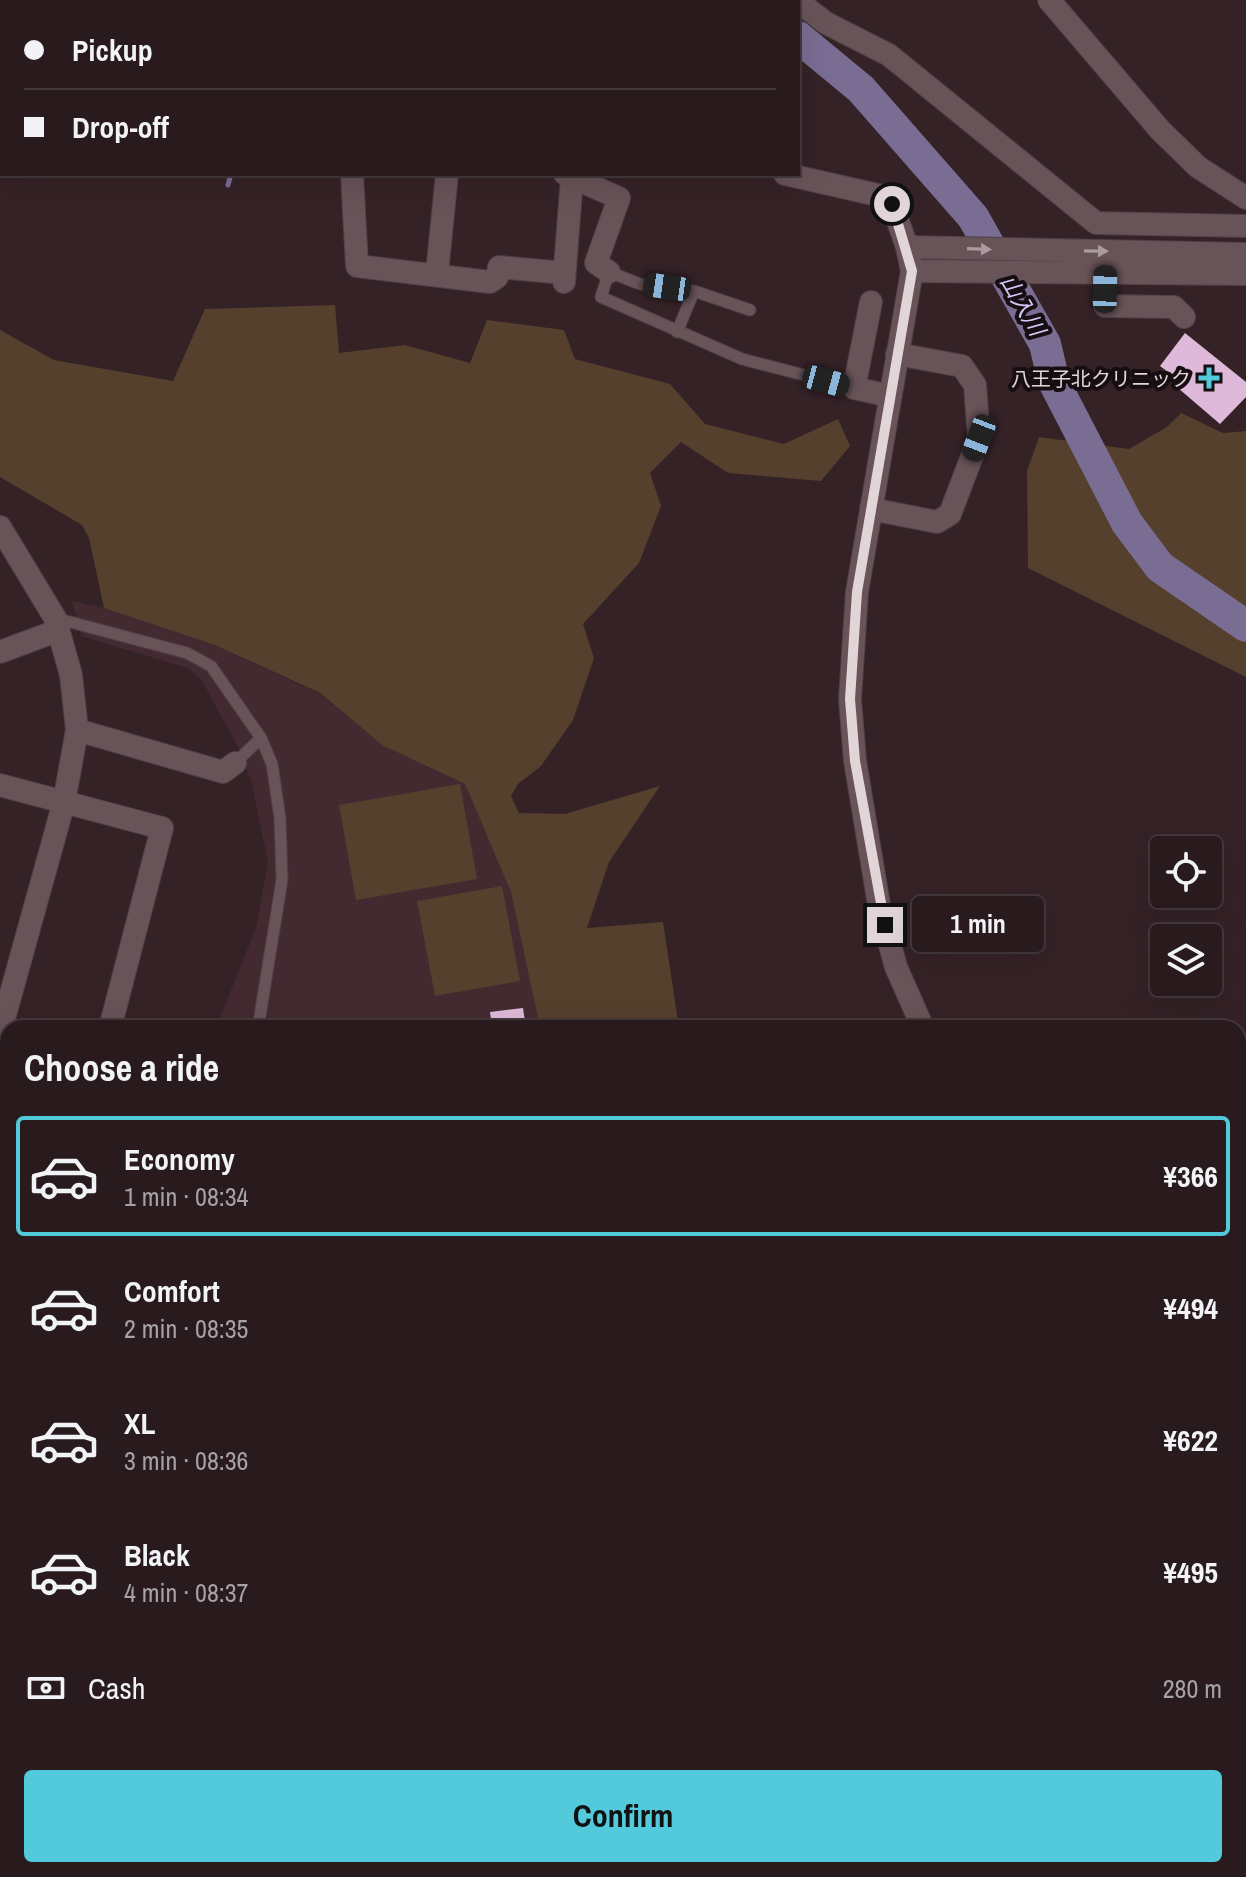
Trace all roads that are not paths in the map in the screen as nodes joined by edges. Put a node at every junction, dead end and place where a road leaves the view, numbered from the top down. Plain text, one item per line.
1 (1049, 0) edge
2 (800, 3) edge
3 (352, 176) edge
4 (447, 176) edge
5 (568, 176) edge
6 (570, 176) edge
7 (794, 176) edge
8 (1246, 198) edge
9 (1246, 226) edge
10 (907, 247) junction
11 (1246, 254) edge
12 (912, 271) junction
13 (609, 272) junction
14 (1105, 272) junction
15 (437, 273) junction
16 (1246, 274) edge
17 (694, 291) junction
18 (871, 302) dead end
19 (750, 310) dead end
20 (1184, 317) dead end
21 (677, 332) junction
22 (897, 354) junction
23 (854, 388) junction
24 (890, 396) junction
25 (871, 509) junction
26 (0, 527) edge
27 (57, 624) junction
28 (0, 652) edge
29 (77, 730) junction
30 (261, 738) junction
31 (235, 763) joint
32 (0, 785) edge
33 (64, 802) junction
34 (4, 1020) edge
35 (112, 1020) edge
36 (259, 1020) edge
37 (919, 1020) edge

1 - 8 street
2 - 9 street
3 - 15 street
4 - 15 street
5 - 15 street
6 - 13 street
7 - 10 street
10 -> 11 street
10 - 12 street
12 - 14 street
12 - 22 street
13 - 17 lane
13 - 21 lane
14 - 16 street
14 - 20 street
17 - 19 lane
17 - 21 lane
18 - 23 street
21 - 23 lane
22 - 24 street
22 - 25 street
23 - 24 street
24 - 25 street
25 - 37 street
26 - 27 street
27 - 28 street
27 - 29 street
27 - 30 lane
29 - 31 street
29 - 33 street
30 - 31 lane
30 - 36 lane
32 - 33 street
33 - 34 street
33 - 35 street

